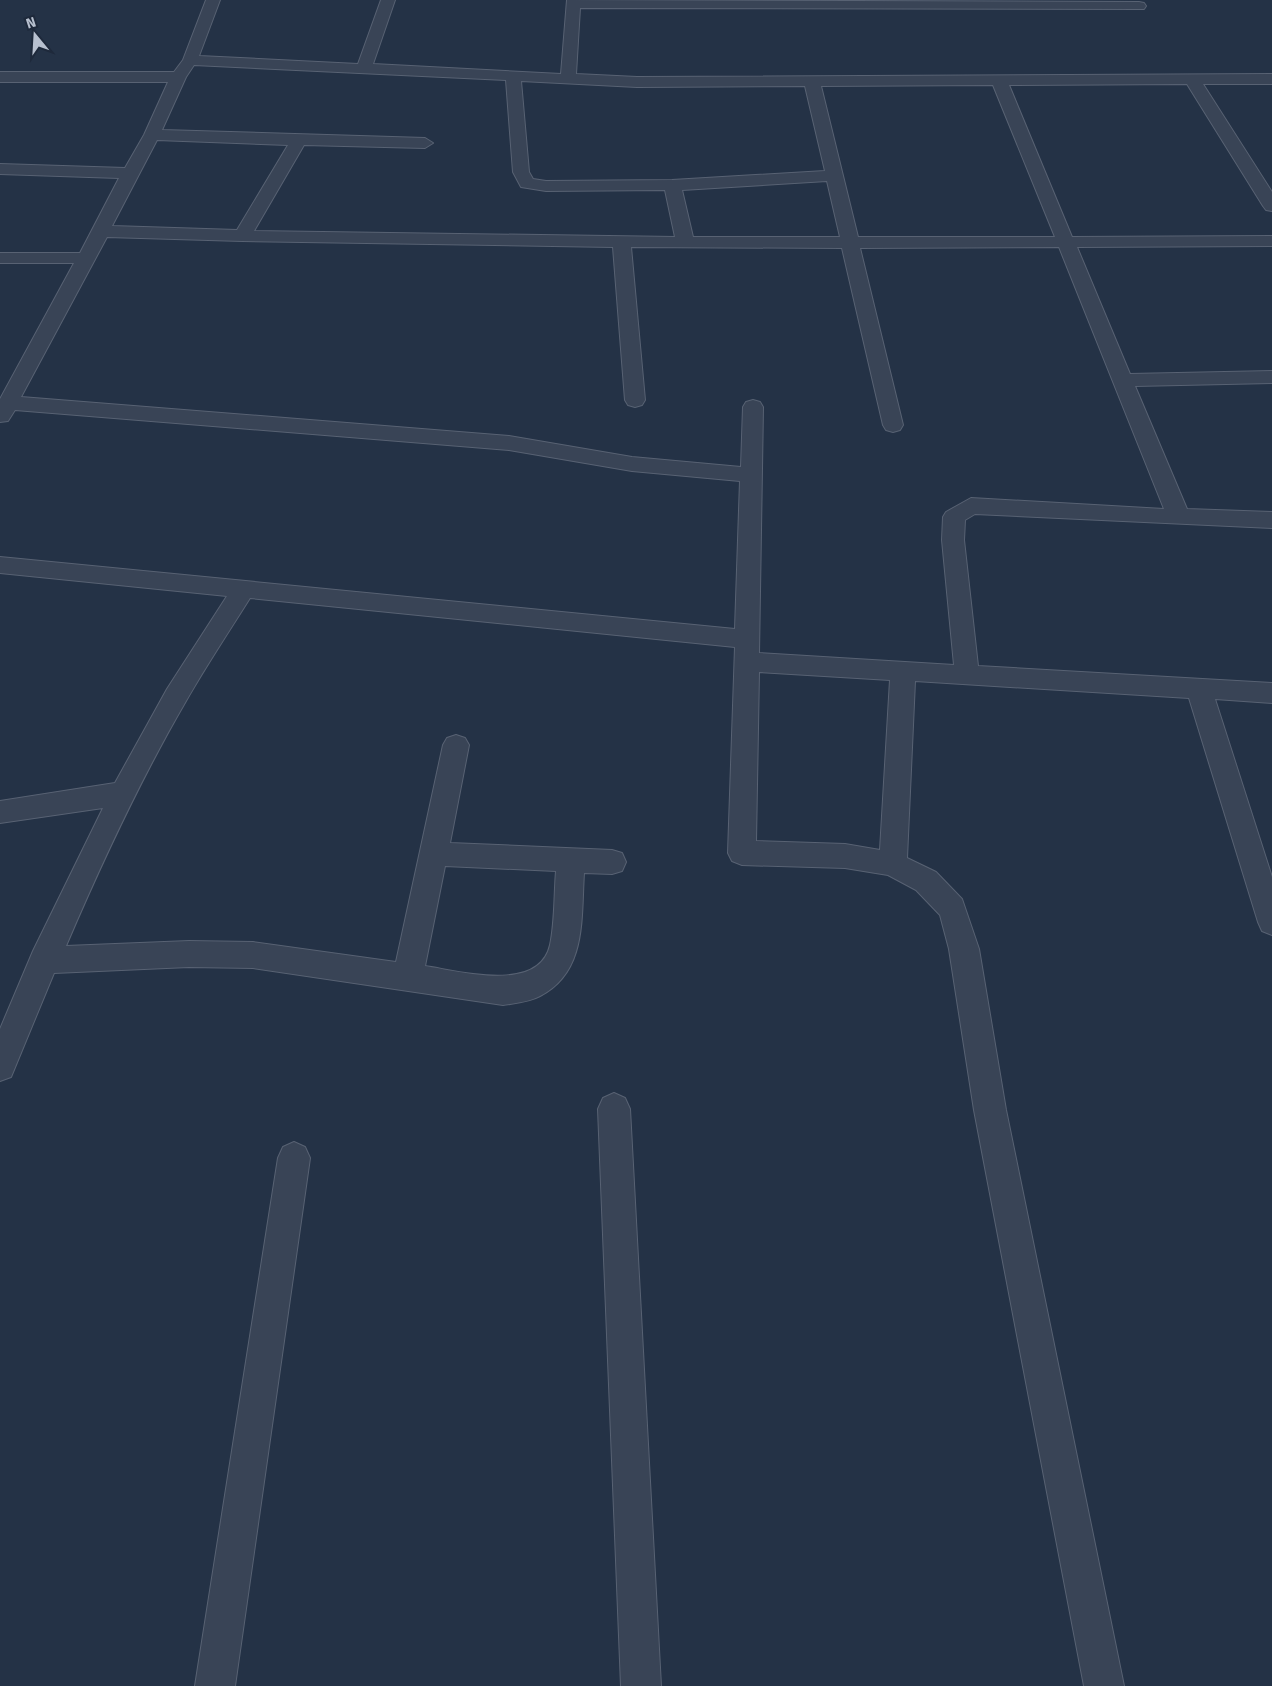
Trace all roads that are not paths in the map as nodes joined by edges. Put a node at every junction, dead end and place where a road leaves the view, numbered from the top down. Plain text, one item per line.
1 (213, 0) edge
2 (388, 0) edge
3 (573, 2) edge
4 (1056, 3) edge
5 (1139, 6) dead end
6 (190, 60) junction
7 (364, 68) junction
8 (178, 76) junction
9 (513, 76) junction
10 (0, 77) edge
11 (568, 78) junction
12 (1272, 78) edge
13 (1192, 79) junction
14 (999, 80) junction
15 (812, 81) junction
16 (152, 135) junction
17 (300, 140) junction
18 (425, 144) dead end
19 (0, 169) edge
20 (130, 172) junction
21 (834, 176) junction
22 (672, 185) junction
23 (1272, 206) edge
24 (100, 231) junction
25 (242, 236) junction
26 (621, 240) junction
27 (685, 241) junction
28 (1272, 241) edge
29 (1064, 242) junction
30 (850, 243) junction
31 (0, 258) edge
32 (84, 258) junction
33 (1272, 377) edge
34 (1122, 380) junction
35 (635, 400) dead end
36 (753, 407) dead end
37 (5, 410) edge
38 (893, 425) dead end
39 (752, 475) junction
40 (1179, 517) junction
41 (1272, 520) edge
42 (0, 565) edge
43 (243, 590) junction
44 (748, 650) junction
45 (903, 671) junction
46 (967, 675) junction
47 (1199, 689) junction
48 (1272, 693) edge
49 (456, 745) dead end
50 (125, 793) junction
51 (0, 812) edge
52 (434, 854) junction
53 (571, 860) junction
54 (612, 862) dead end
55 (893, 864) junction
56 (1272, 922) edge
57 (43, 960) junction
58 (408, 977) junction
59 (0, 1066) edge
60 (614, 1109) dead end
61 (294, 1158) dead end
62 (215, 1686) edge
63 (641, 1686) edge
64 (1104, 1686) edge

1 - 6 street
2 - 7 street
3 - 4 street
3 - 11 street
4 - 5 street
6 - 7 street
6 - 8 street
7 - 9 street
8 - 10 street
8 - 16 street
9 - 11 street
9 - 22 street
11 - 15 street
12 - 13 street
13 - 14 street
13 - 23 street
14 - 15 street
14 - 29 street
15 - 21 street
16 - 17 street
16 - 20 street
17 - 18 street
17 - 25 street
19 - 20 street
20 - 24 street
21 - 22 street
21 - 30 street
22 - 27 street
24 - 25 street
24 - 32 street
25 - 26 street
26 - 27 street
26 - 35 street
27 - 30 street
28 - 29 street
29 - 30 street
29 - 34 street
30 - 38 street
31 - 32 street
32 - 37 street
33 - 34 street
34 - 40 street
36 - 39 street
37 - 39 street
39 - 44 street
40 - 41 street
40 - 46 street
42 - 43 street
43 - 44 street
43 - 50 street
44 - 45 street
44 - 55 street
45 - 46 street
45 - 55 street
46 - 47 street
47 - 48 street
47 - 56 street
49 - 52 street
50 - 51 street
50 - 57 street
52 - 53 street
52 - 58 street
53 - 54 street
53 - 58 street
55 - 64 street
57 - 58 street
57 - 59 street
60 - 63 street
61 - 62 street

